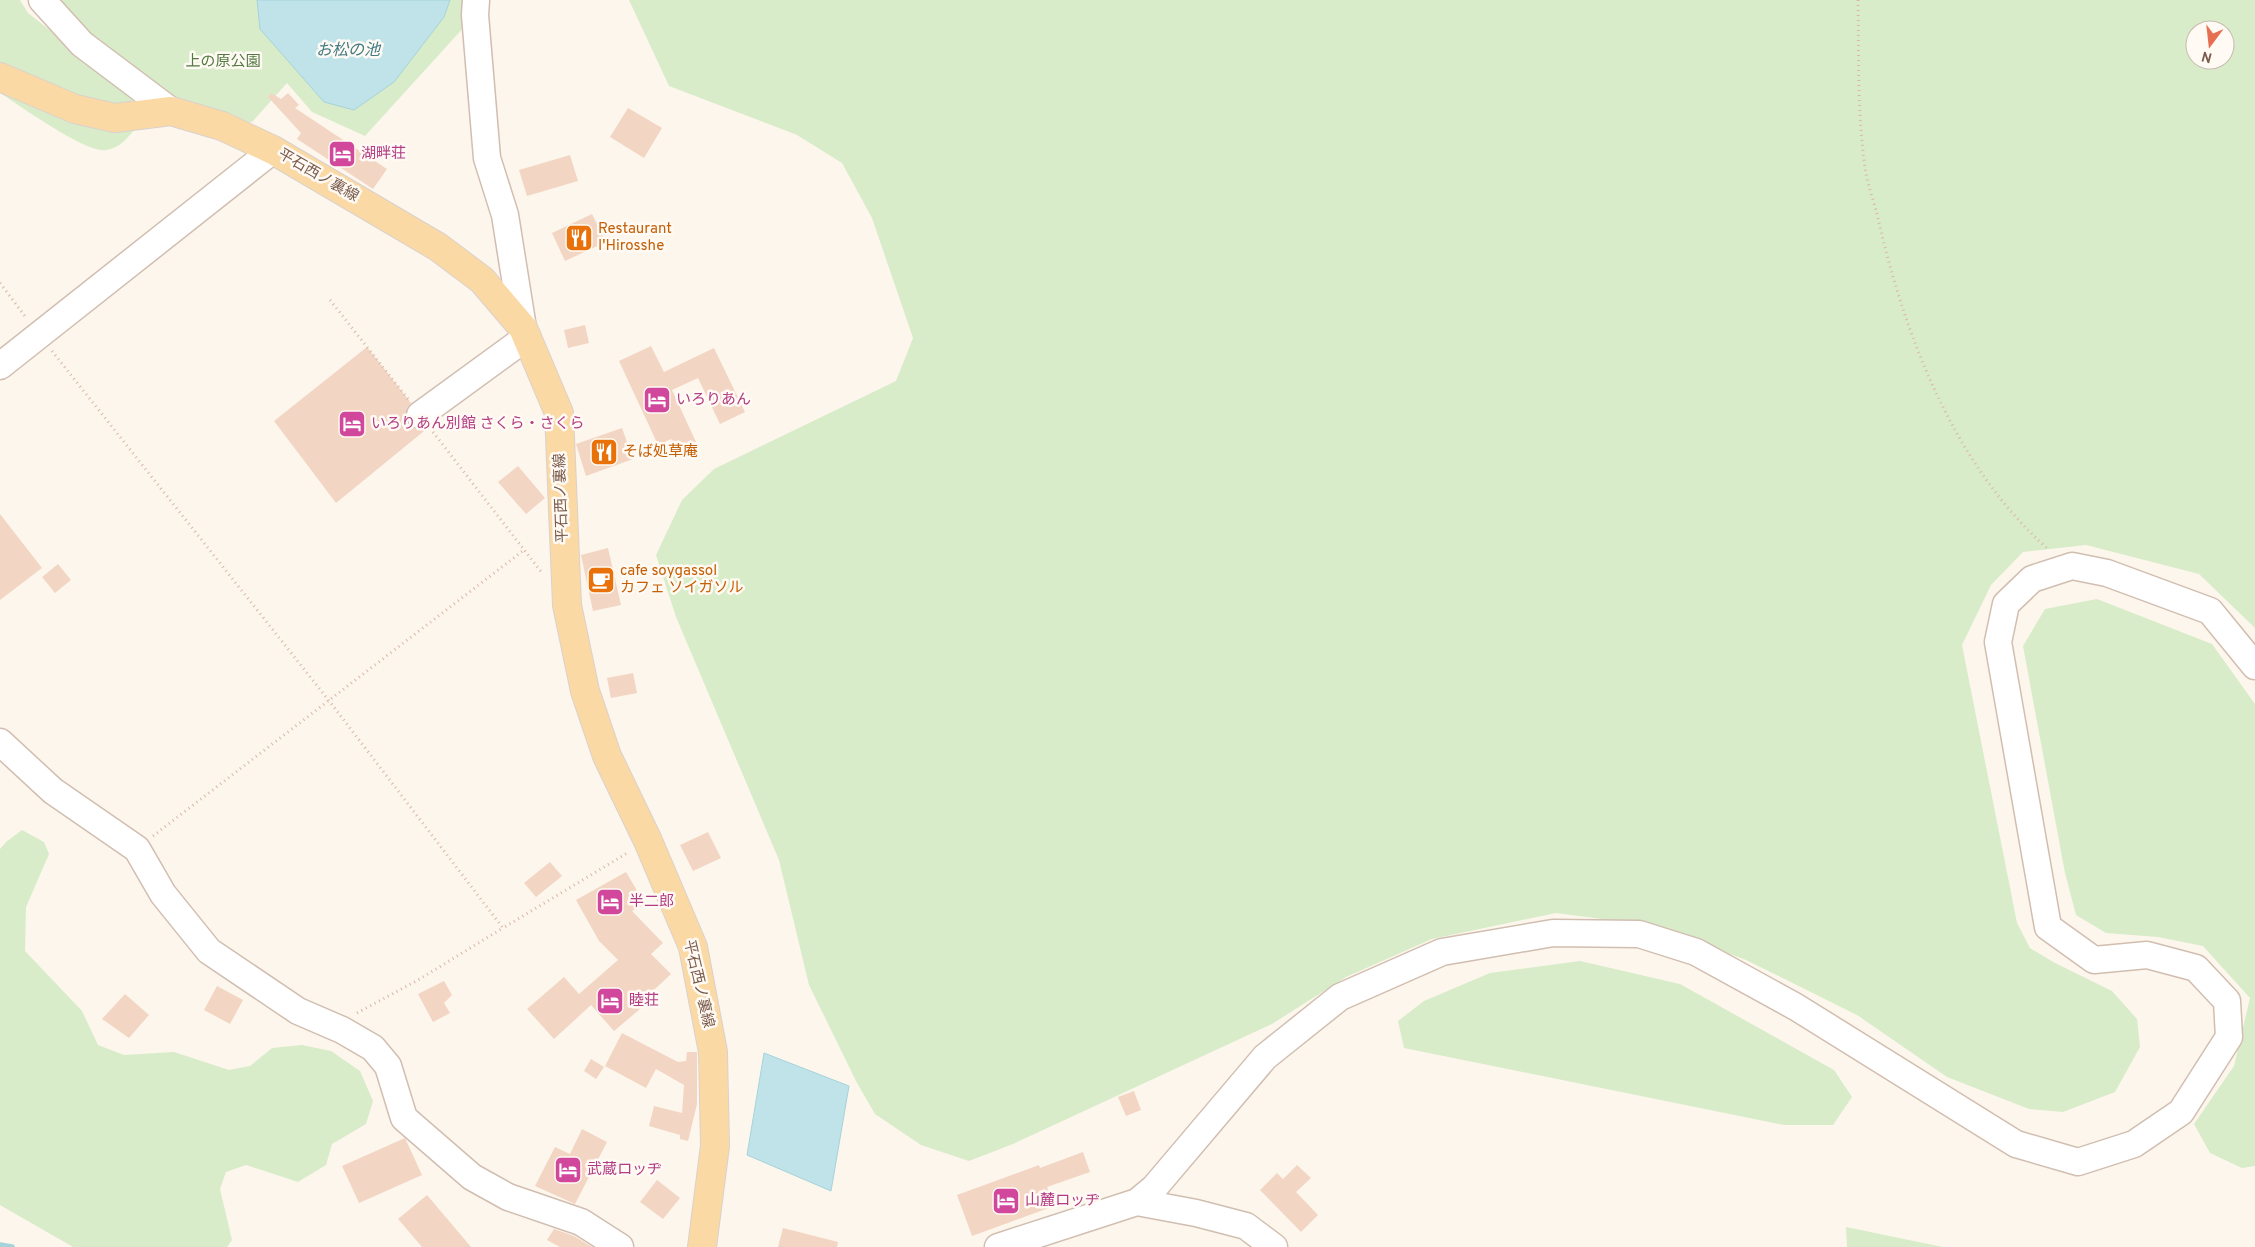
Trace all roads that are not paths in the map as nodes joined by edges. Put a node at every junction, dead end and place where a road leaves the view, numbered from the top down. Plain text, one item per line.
1 (42, 0) edge
2 (476, 0) edge
3 (0, 78) edge
4 (170, 111) junction
5 (273, 150) junction
6 (525, 333) junction
7 (0, 366) edge
8 (420, 415) road end
9 (2255, 666) edge
10 (0, 742) edge
11 (1136, 1202) junction
12 (620, 1247) edge
13 (702, 1247) edge
14 (998, 1247) edge
15 (1274, 1247) edge

1 - 4 street
2 - 6 street
3 - 4 main road, 平石西ノ裏線
4 - 5 main road, 平石西ノ裏線
5 - 6 main road, 平石西ノ裏線
5 - 7 street
6 - 8 street
6 - 13 main road, 平石西ノ裏線
9 - 11 street
10 - 12 street
11 - 14 street
11 - 15 street

